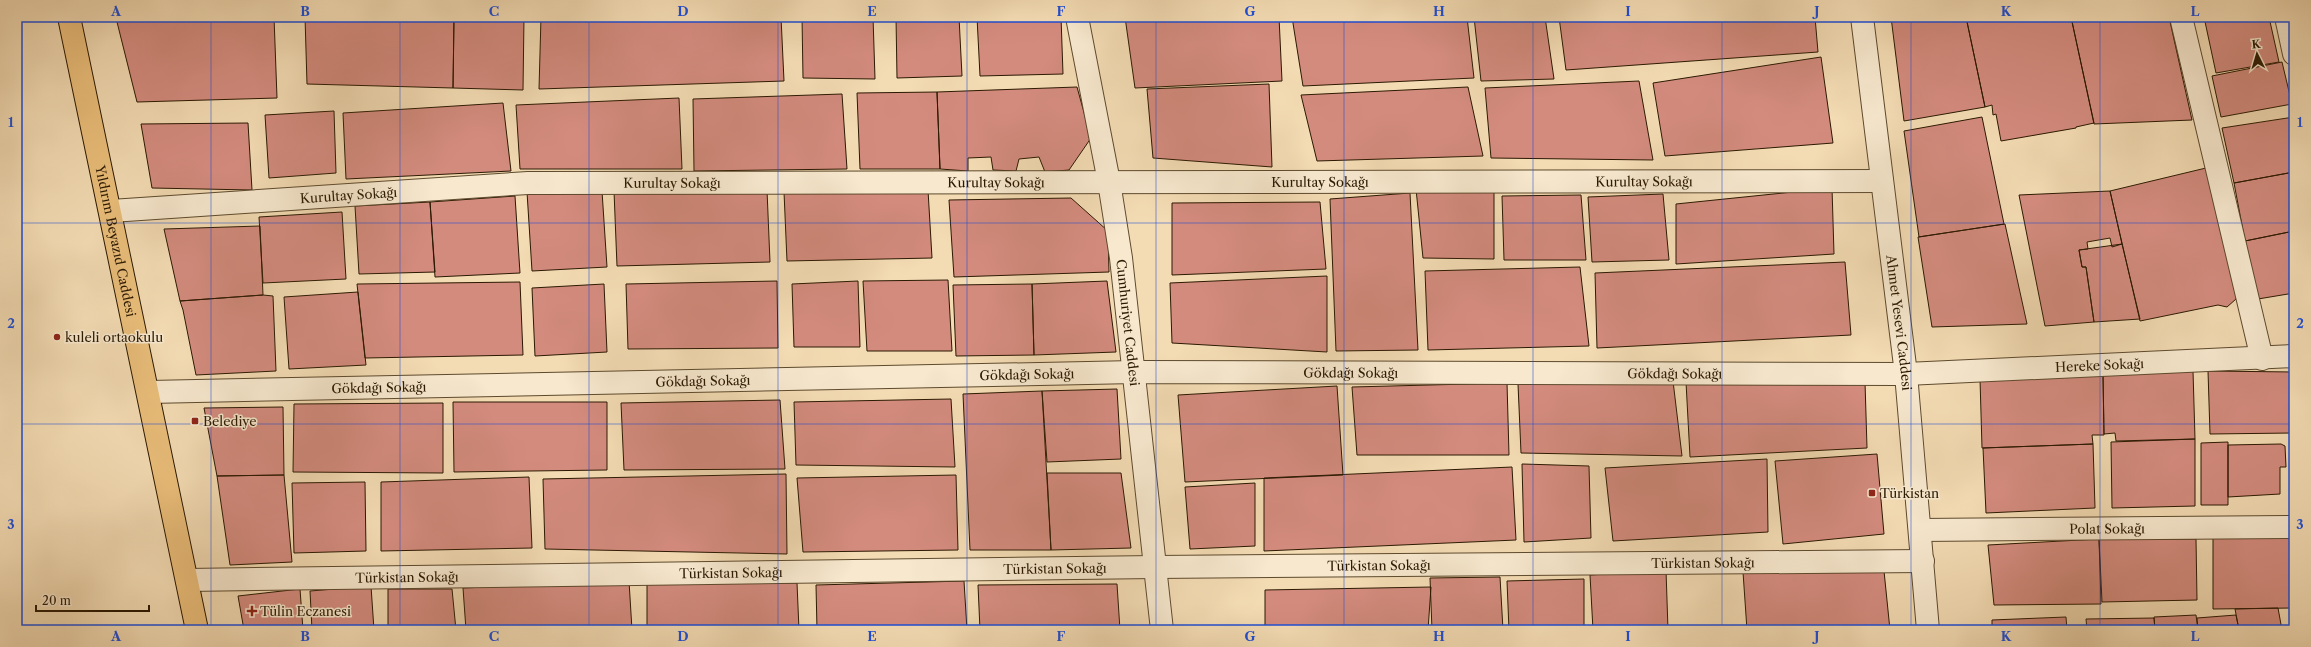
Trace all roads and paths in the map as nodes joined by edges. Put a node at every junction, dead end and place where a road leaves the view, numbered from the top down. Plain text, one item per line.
1 (69, 17) edge
2 (1076, 17) edge
3 (1862, 17) edge
4 (2181, 17) edge
5 (2286, 17) edge
6 (2294, 54) edge
7 (1882, 181) junction
8 (1109, 182) junction
9 (111, 211) junction
10 (2294, 356) edge
11 (2262, 358) junction
12 (1135, 372) junction
13 (1906, 374) junction
14 (149, 392) junction
15 (2294, 527) edge
16 (1920, 530) junction
17 (1923, 561) junction
18 (1155, 567) junction
19 (187, 580) junction
20 (197, 630) edge
21 (1162, 630) edge
22 (1928, 630) edge

1 - 9 main road, Yıldırım Beyazıd Caddesi
2 - 8 street, Cumhuriyet Caddesi
3 - 7 street, Ahmet Yesevi Caddesi
4 - 11 street
5 - 6 street
7 - 8 street, Kurultay Sokağı
7 - 13 street, Ahmet Yesevi Caddesi
8 - 9 street, Kurultay Sokağı
8 - 12 street, Cumhuriyet Caddesi
9 - 14 main road, Yıldırım Beyazıd Caddesi
10 - 11 street, Hereke Sokağı
11 - 13 street, Hereke Sokağı
12 - 13 street, Gökdağı Sokağı
12 - 14 street, Gökdağı Sokağı
12 - 18 street, Cumhuriyet Caddesi
13 - 16 street, Ahmet Yesevi Caddesi
14 - 19 main road, Yıldırım Beyazıd Caddesi
15 - 16 street, Polat Sokağı
16 - 17 street, Ahmet Yesevi Caddesi
17 - 18 street, Türkistan Sokağı
17 - 22 street, Ahmet Yesevi Caddesi
18 - 19 street, Türkistan Sokağı
18 - 21 street, Cumhuriyet Caddesi
19 - 20 main road, Yıldırım Beyazıd Caddesi

